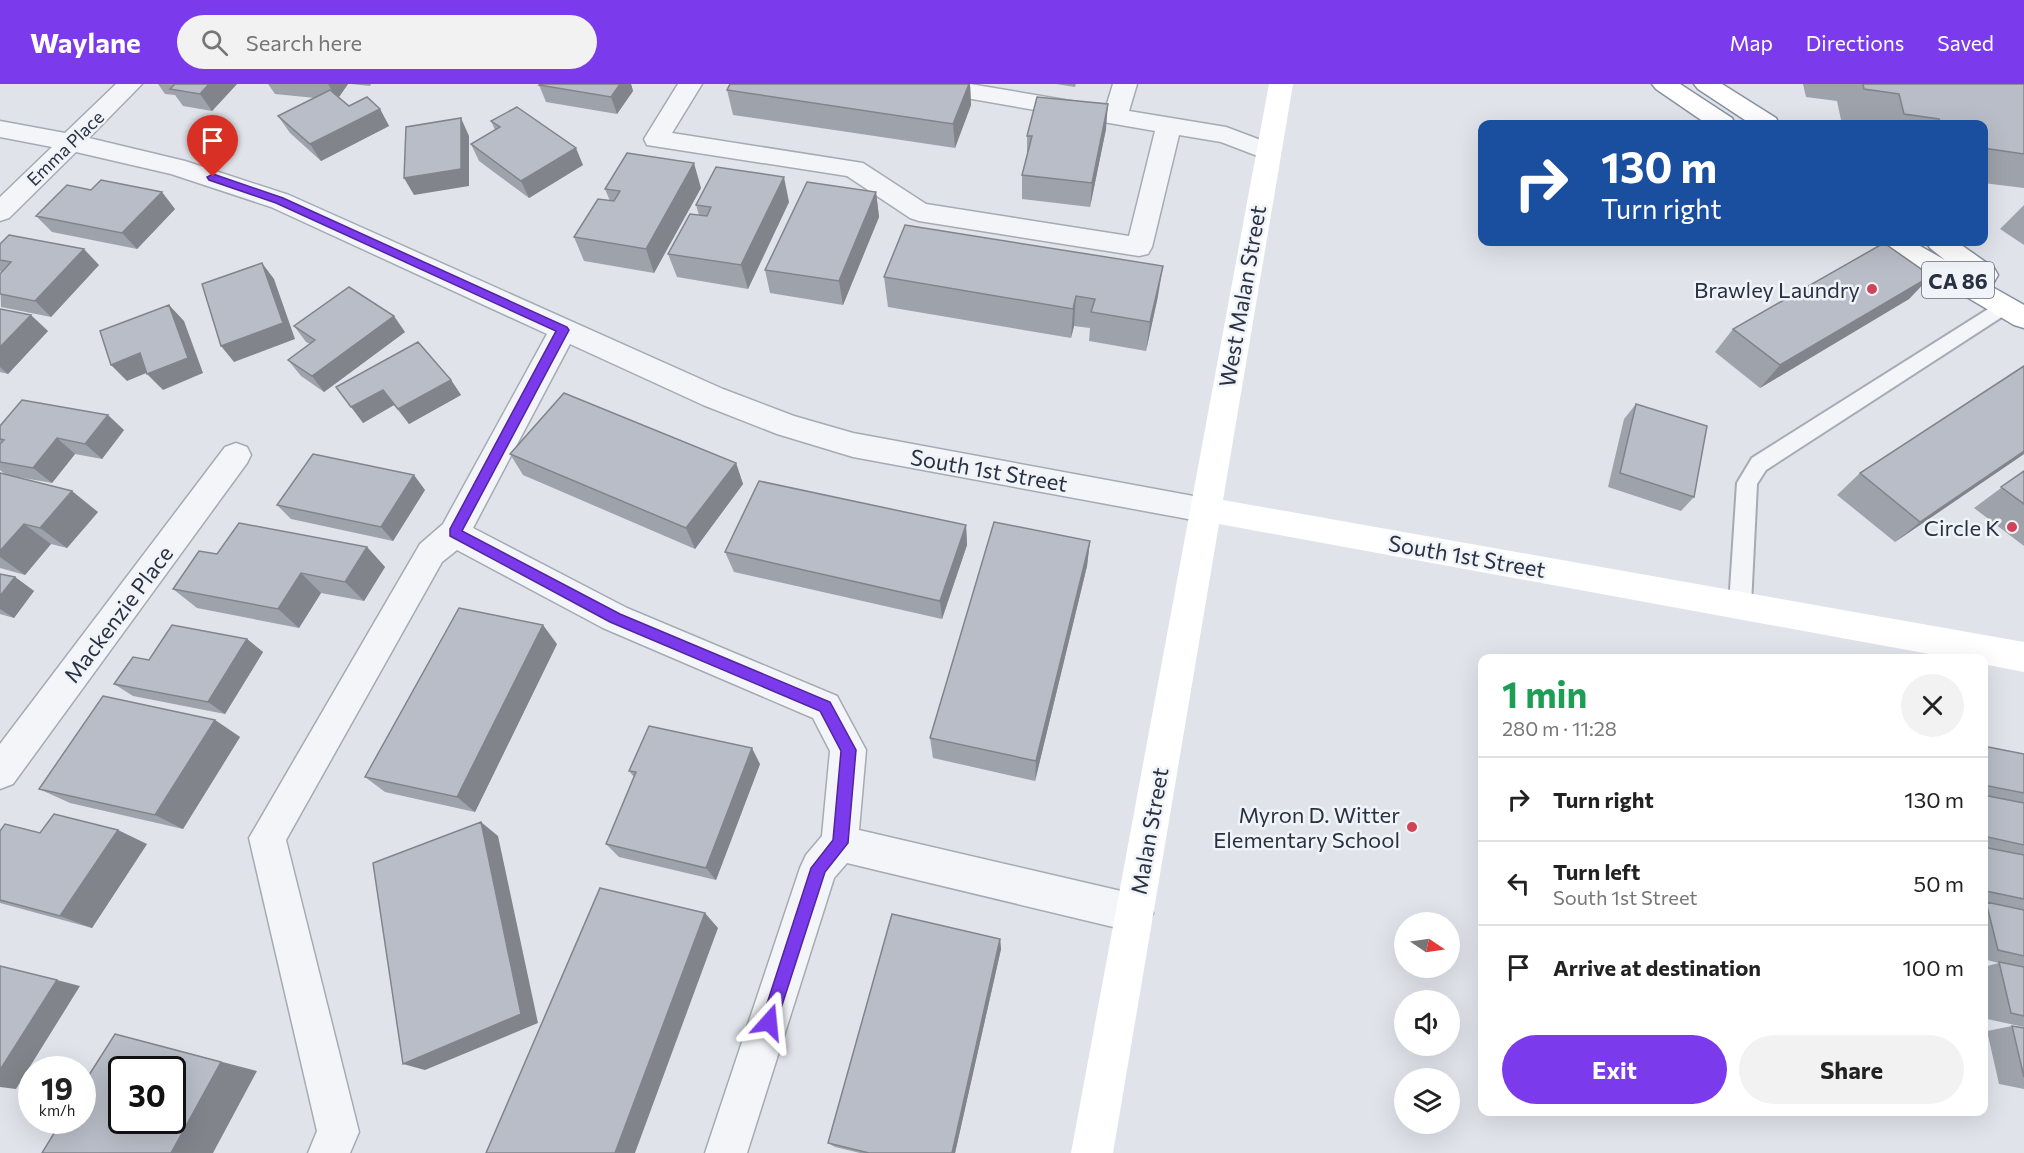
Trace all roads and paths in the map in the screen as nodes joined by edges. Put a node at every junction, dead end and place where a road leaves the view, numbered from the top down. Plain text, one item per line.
1 (130, 84) edge
2 (690, 84) edge
3 (926, 84) edge
4 (1125, 84) edge
5 (1281, 84) edge
6 (1664, 84) edge
7 (1706, 84) edge
8 (1116, 115) junction
9 (1717, 120) edge
10 (1761, 120) edge
11 (1169, 125) junction
12 (0, 129) edge
13 (72, 142) junction
14 (1268, 152) junction
15 (0, 212) edge
16 (1900, 246) edge
17 (1944, 246) edge
18 (2017, 309) edge
19 (563, 330) junction
20 (236, 455) dead end
21 (1204, 509) junction
22 (454, 533) junction
23 (1740, 605) junction
24 (2024, 657) edge
25 (0, 772) edge
26 (840, 843) junction
27 (1134, 913) junction
28 (329, 1153) edge
29 (726, 1153) edge
30 (1092, 1153) edge

1 - 13 street, Emma Place
2 - 11 street
3 - 8 street
4 - 8 street
5 - 14 main road, West Malan Street
6 - 9 main road
7 - 10 main road
8 - 11 street
11 - 14 street
12 - 13 street, South 1st Street
13 - 15 street, Emma Place
13 - 19 street, South 1st Street
14 - 21 main road, West Malan Street
16 - 18 main road, CA 86
17 - 18 main road, CA 86
18 - 23 lane
19 - 21 street, South 1st Street
19 - 22 street
20 - 25 street, Mackenzie Place
21 - 23 main road, South 1st Street
21 - 27 main road, Malan Street
22 - 26 street
22 - 28 street
23 - 24 main road, South 1st Street
26 - 27 street
26 - 29 street
27 - 30 main road, Malan Street

